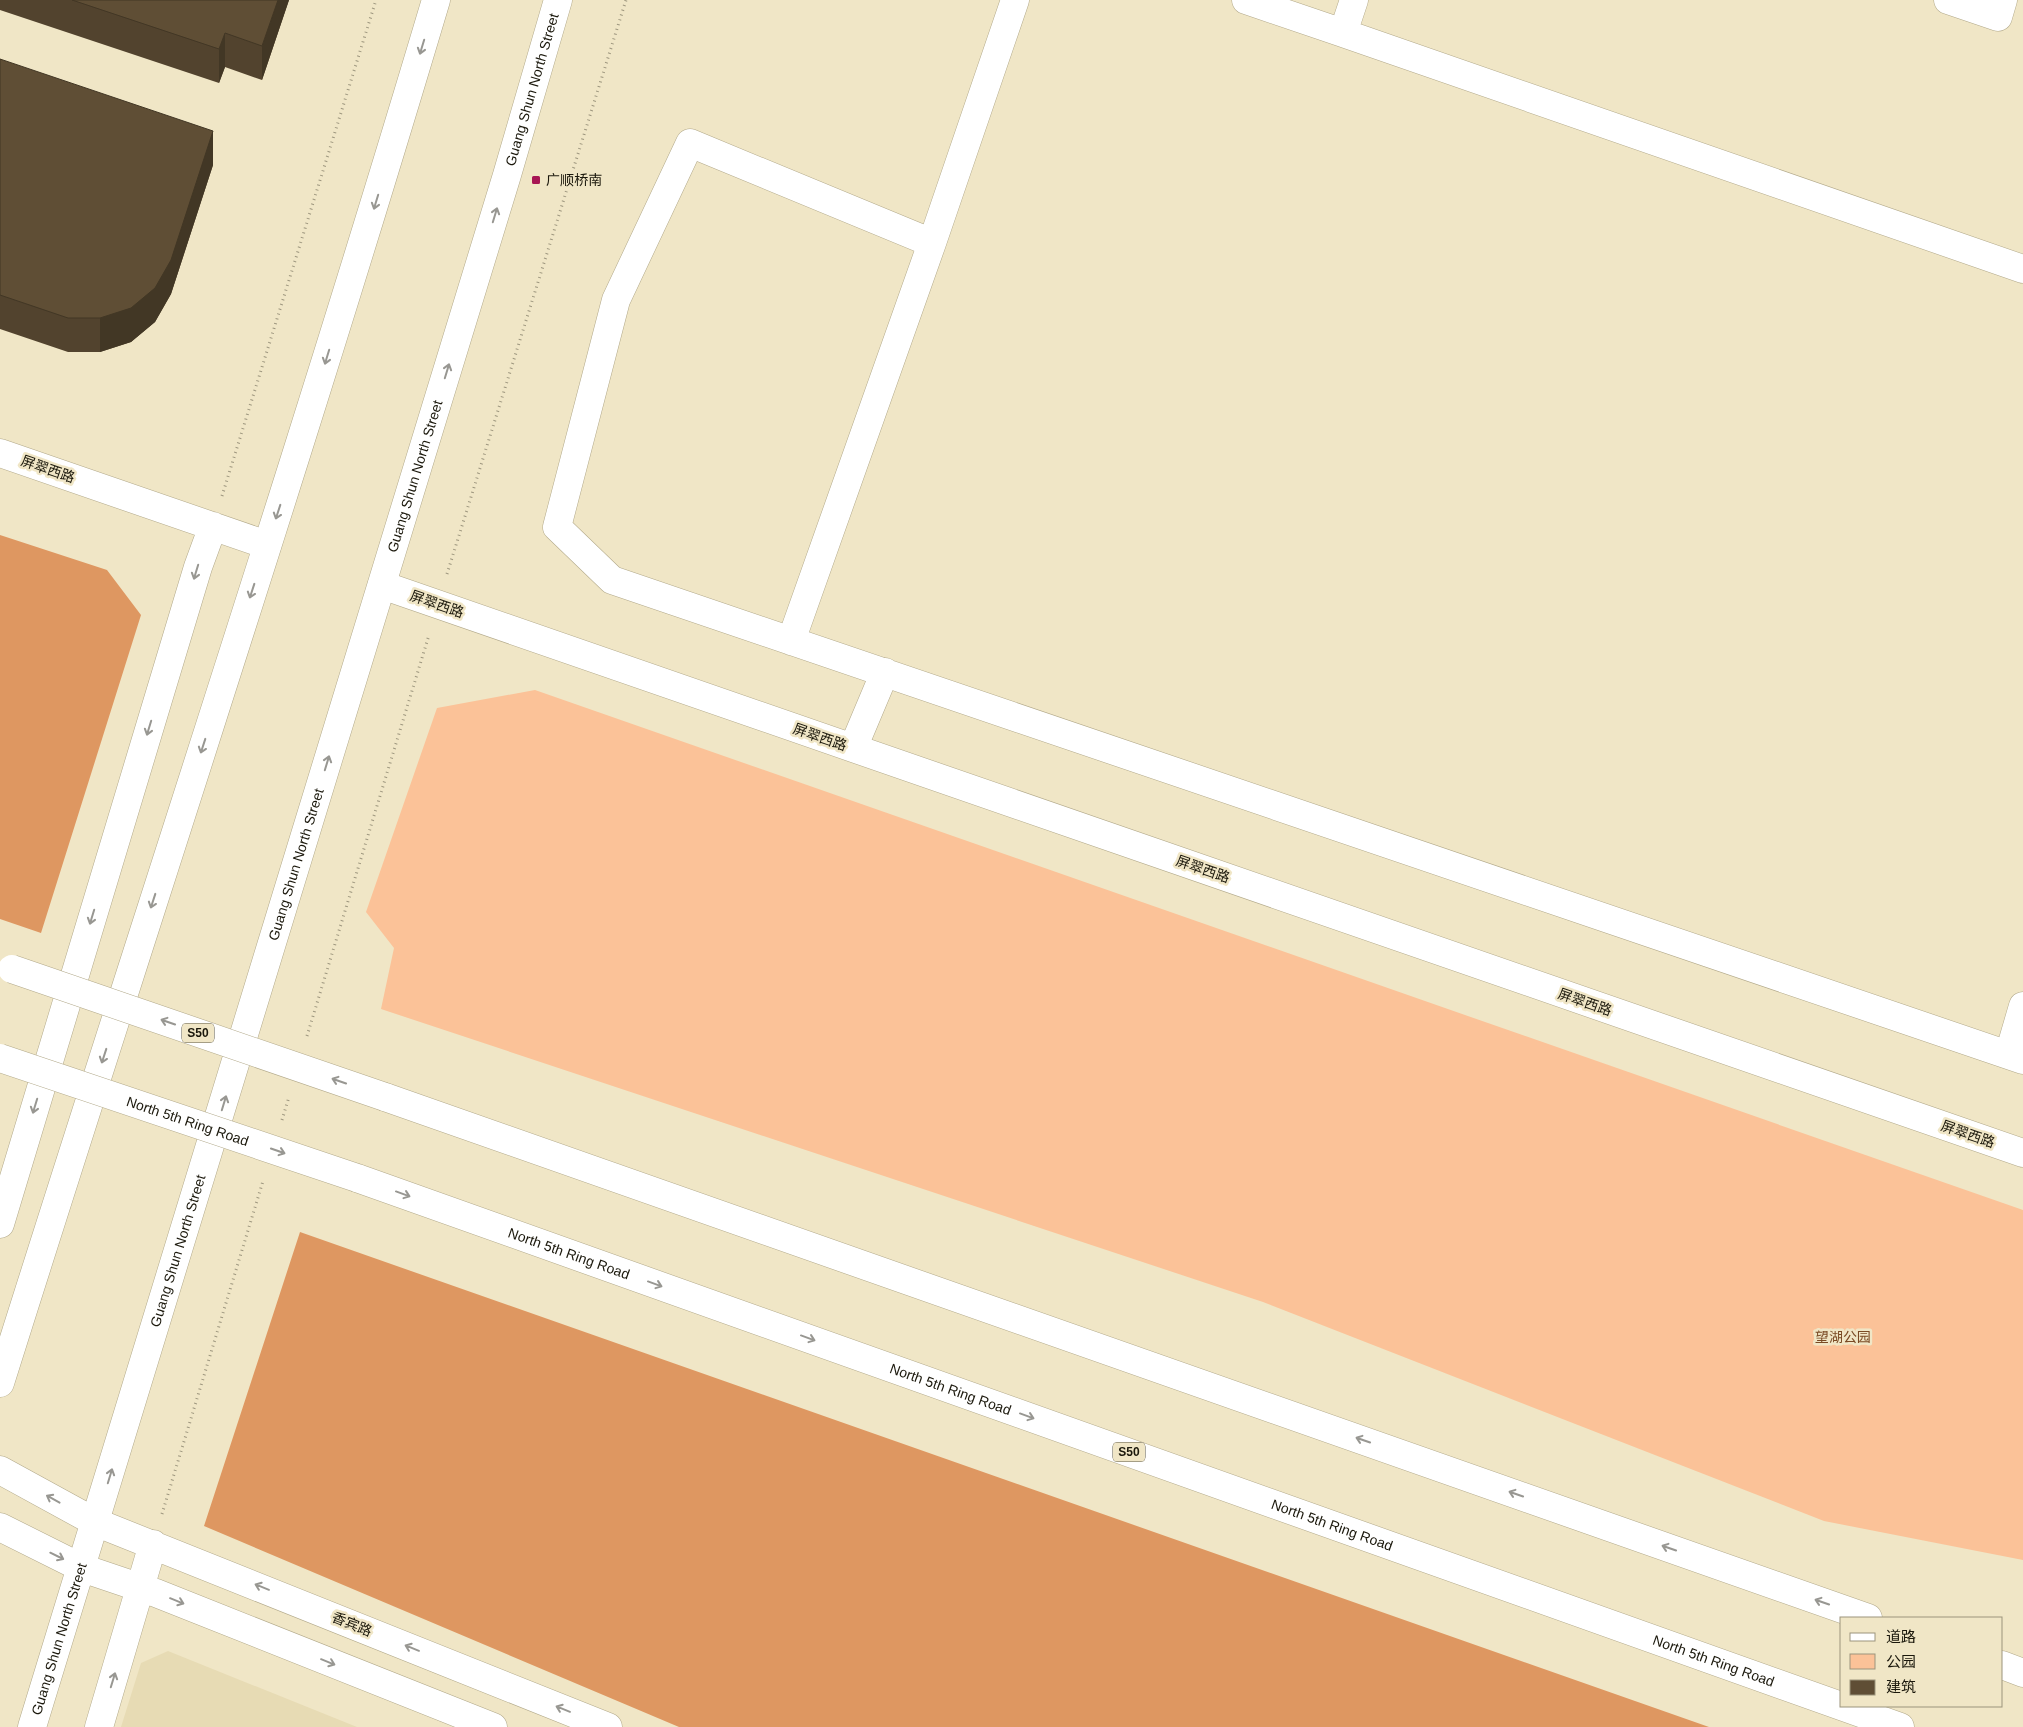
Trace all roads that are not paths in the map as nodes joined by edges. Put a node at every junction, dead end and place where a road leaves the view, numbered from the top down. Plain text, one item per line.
1 (436, 0) edge
2 (558, 0) edge
3 (1015, 0) edge
4 (1246, 0) edge
5 (1354, 0) edge
6 (1948, 0) edge
7 (2003, 0) edge
8 (1344, 33) junction
9 (932, 243) junction
10 (2023, 269) edge
11 (0, 452) edge
12 (212, 526) junction
13 (267, 545) junction
14 (382, 585) junction
15 (791, 640) junction
16 (885, 672) junction
17 (853, 748) junction
18 (6, 966) edge
19 (2023, 1006) edge
20 (2016, 1057) edge
21 (0, 1058) edge
22 (2023, 1154) edge
23 (0, 1224) edge
24 (0, 1383) edge
25 (0, 1470) edge
26 (96, 1522) junction
27 (0, 1527) edge
28 (153, 1544) junction
29 (82, 1568) junction
30 (140, 1587) junction
31 (1865, 1617) edge
32 (2003, 1665) edge
33 (2023, 1672) edge
34 (1840, 1706) edge
35 (1844, 1707) edge
36 (32, 1727) edge
37 (99, 1727) edge
38 (493, 1727) edge
39 (608, 1727) edge
40 (1900, 1727) edge

1 -> 13 main road
14 -> 2 main road, Guang Shun North Street
3 - 9 main road
4 - 8 main road
5 - 8 main road
6 - 7 main road
8 - 10 main road
9 - 15 main road
9 - 15 main road
11 - 12 main road, 屏翠西路
12 - 13 main road, 屏翠西路
12 -> 23 main road
13 -> 24 main road
14 - 17 main road, 屏翠西路
26 -> 14 main road, Guang Shun North Street
15 - 16 main road
16 - 17 main road
16 - 20 main road
17 - 22 main road, 屏翠西路
31 -> 18 main road, S50, bridge
19 - 20 main road
21 -> 34 main road, North 5th Ring Road / S50, bridge
26 -> 25 main road, 香宾路
26 - 28 main road, 香宾路
26 - 29 main road, Guang Shun North Street
27 -> 29 main road
28 - 30 main road
39 -> 28 main road, 香宾路
29 - 30 main road
29 - 36 main road, Guang Shun North Street
37 -> 30 main road
30 -> 38 main road
32 - 33 main road
35 -> 40 main road, North 5th Ring Road / S50, bridge

